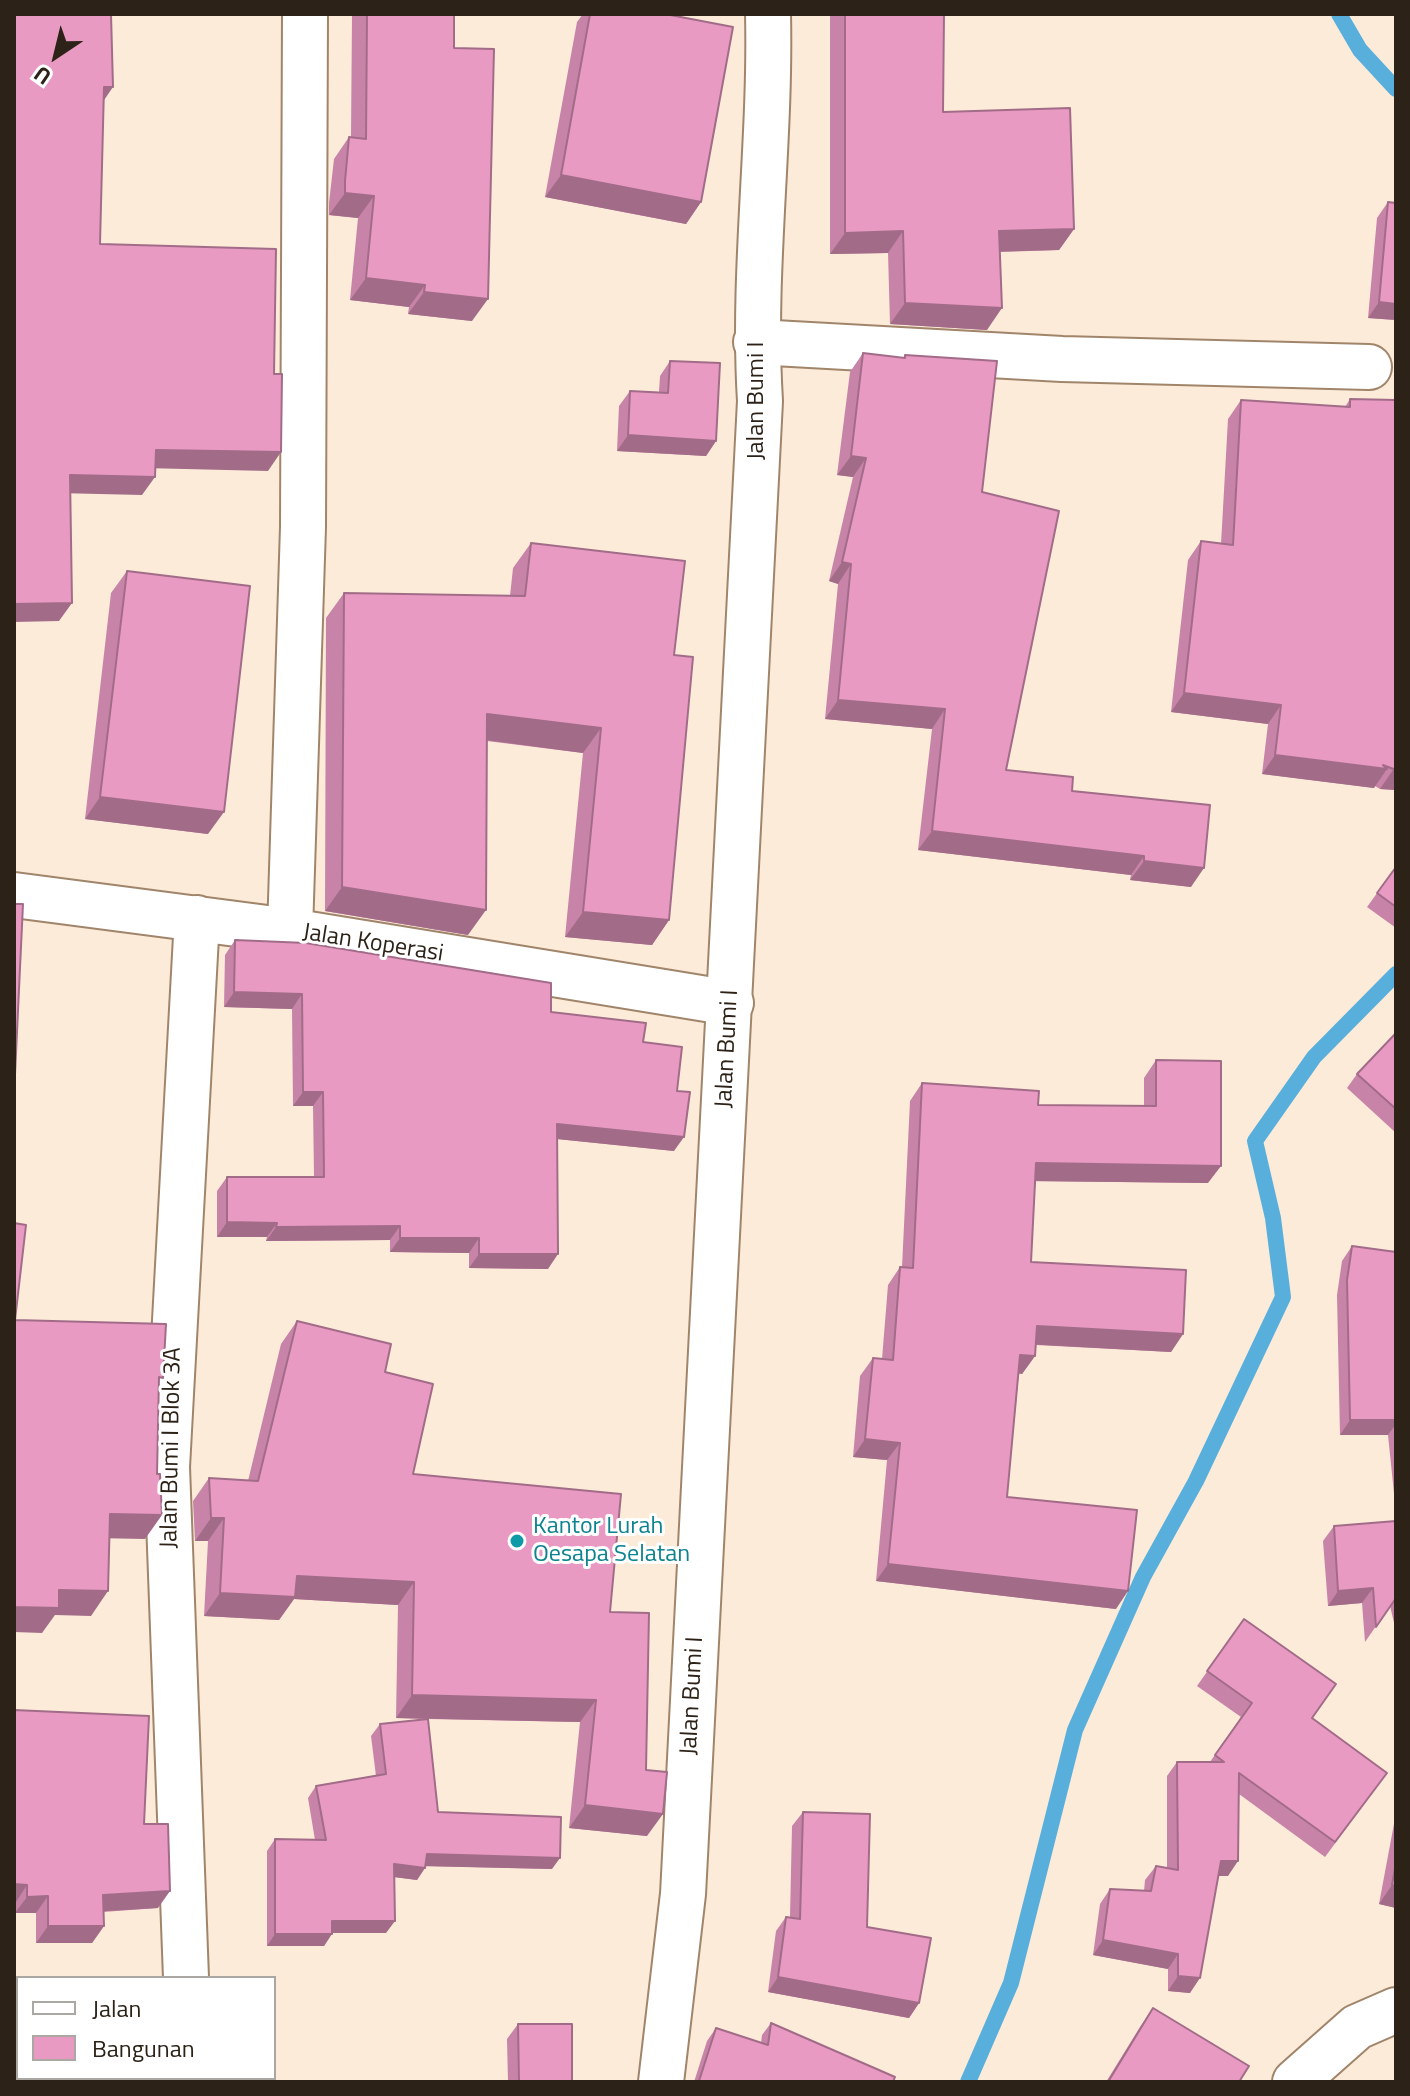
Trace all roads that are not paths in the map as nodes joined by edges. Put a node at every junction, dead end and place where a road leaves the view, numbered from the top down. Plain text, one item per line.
1 (305, 14) edge
2 (768, 14) edge
3 (756, 342) junction
4 (1369, 367) dead end
5 (14, 895) edge
6 (197, 918) junction
7 (290, 931) junction
8 (731, 1003) junction
9 (186, 1976) edge
10 (1396, 2010) edge
11 (661, 2082) edge
12 (1295, 2082) edge

1 - 7 street
2 - 3 street, Jalan Bumi I
3 - 4 street
3 - 8 street, Jalan Bumi I
5 - 6 street, Jalan Koperasi
6 - 7 street, Jalan Koperasi
6 - 9 street, Jalan Bumi I Blok 3A
7 - 8 street, Jalan Koperasi
8 - 11 street, Jalan Bumi I
10 - 12 street

